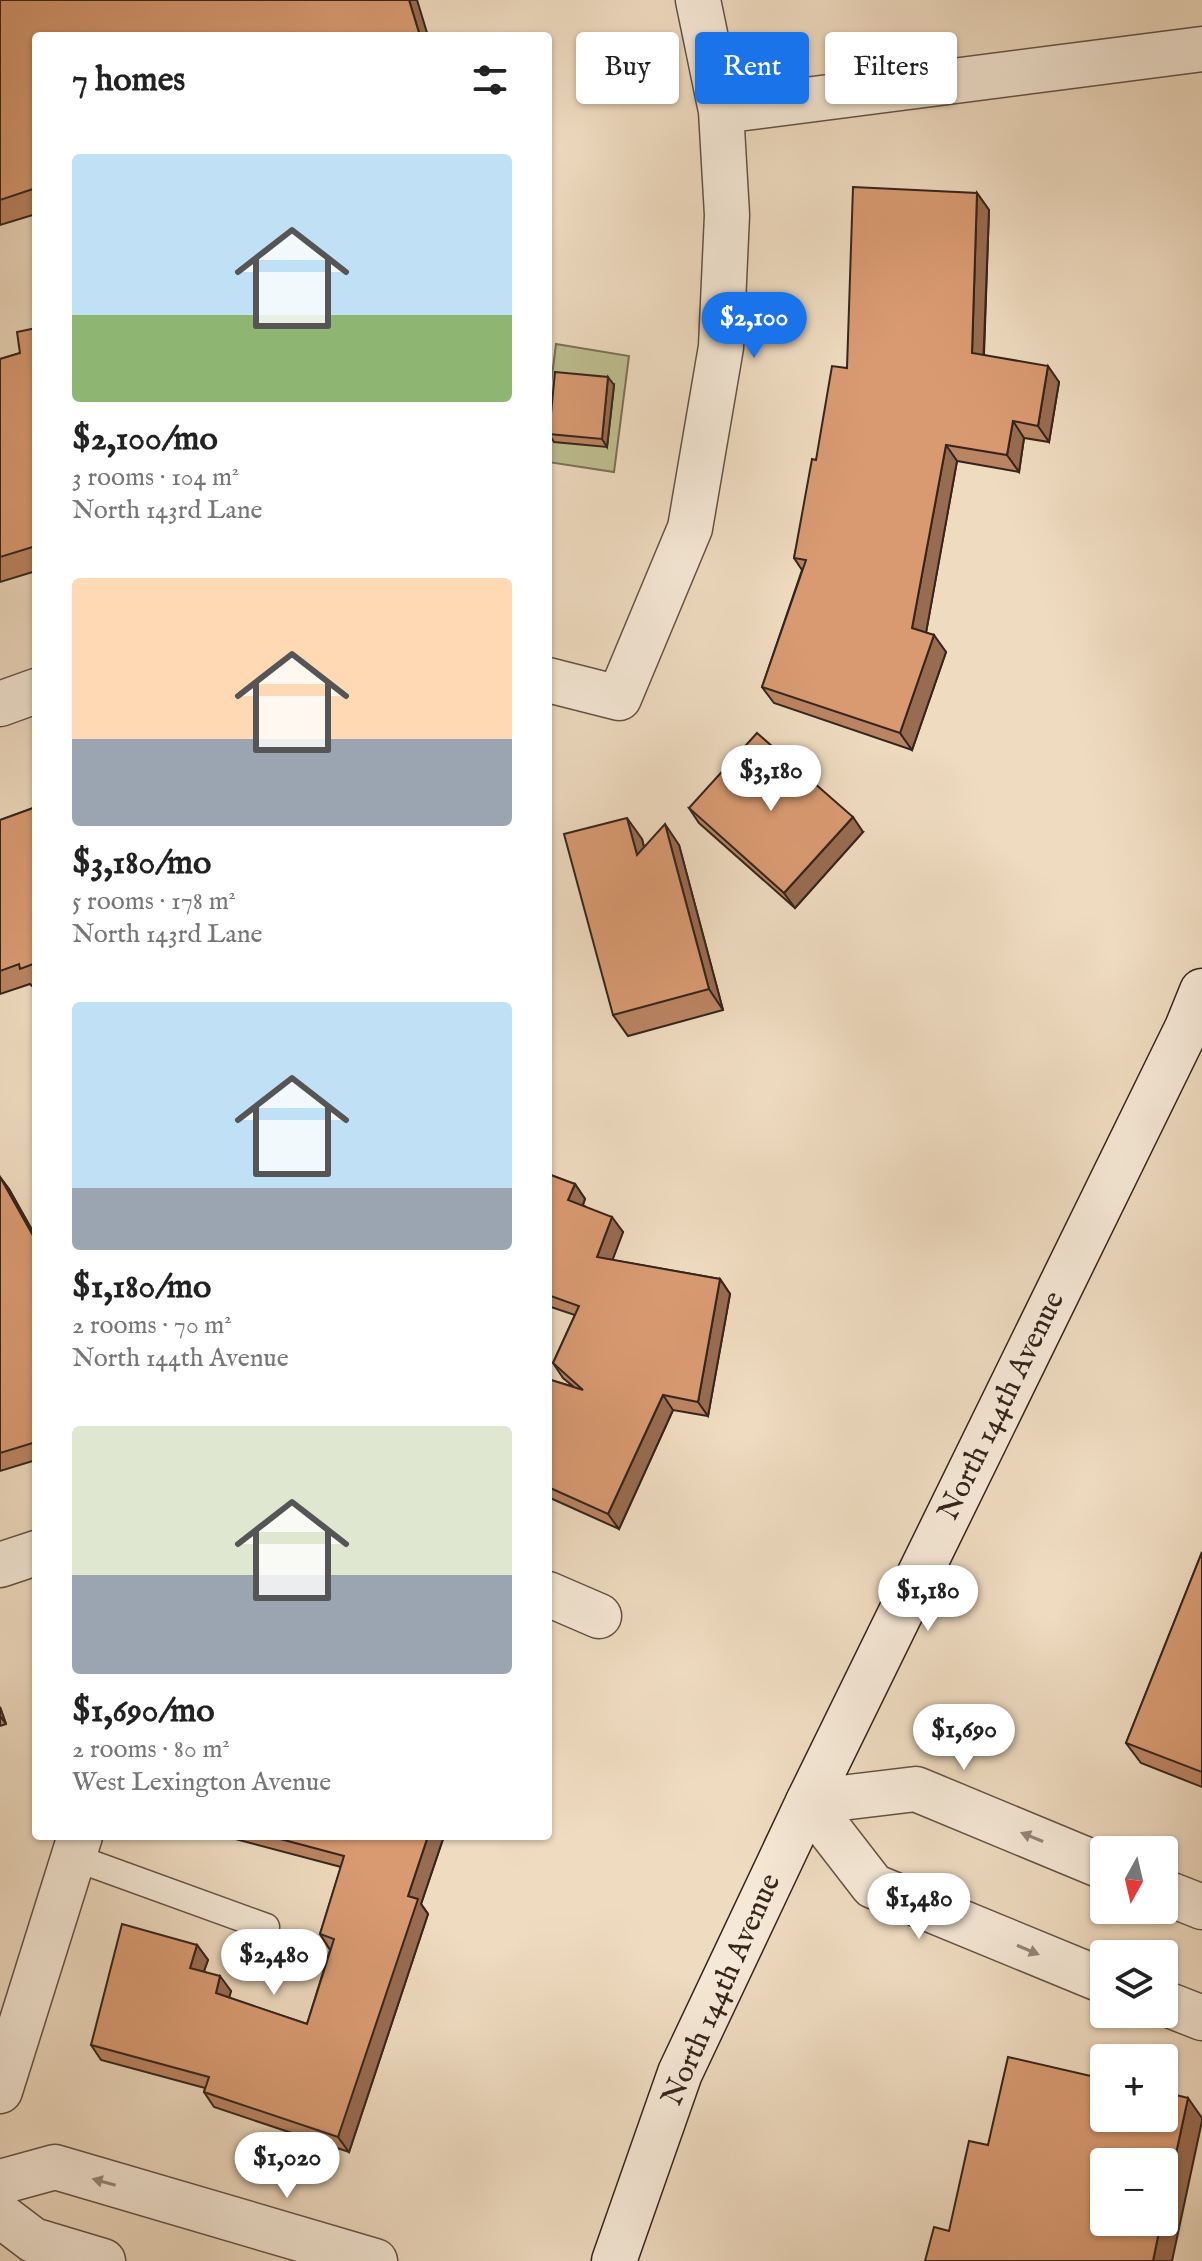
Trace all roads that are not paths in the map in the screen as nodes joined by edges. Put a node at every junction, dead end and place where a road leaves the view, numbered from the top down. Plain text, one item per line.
1 (698, 0) edge
2 (1202, 49) edge
3 (721, 111) junction
4 (552, 681) edge
5 (32, 692) edge
6 (0, 704) edge
7 (1202, 991) edge
8 (32, 1554) edge
9 (0, 1565) edge
10 (552, 1596) edge
11 (599, 1616) dead end
12 (808, 1802) junction
13 (77, 1846) edge
14 (1090, 1861) edge
15 (1178, 1898) edge
16 (1202, 1907) edge
17 (266, 1927) dead end
18 (1090, 1975) edge
19 (1178, 2009) edge
20 (1202, 2018) edge
21 (0, 2091) edge
22 (0, 2182) edge
23 (0, 2215) edge
24 (290, 2249) edge
25 (103, 2261) edge
26 (375, 2261) edge
27 (614, 2261) edge

1 - 3 street
2 - 3 street
3 - 4 street
5 - 6 street
7 - 12 street, North 144th Avenue
8 - 9 street
10 - 11 street
14 -> 12 street
12 -> 18 street
12 - 27 street, North 144th Avenue
13 - 17 lane
13 - 21 street
15 - 16 street
19 - 20 street
24 -> 22 street
23 - 25 street
24 - 26 street

